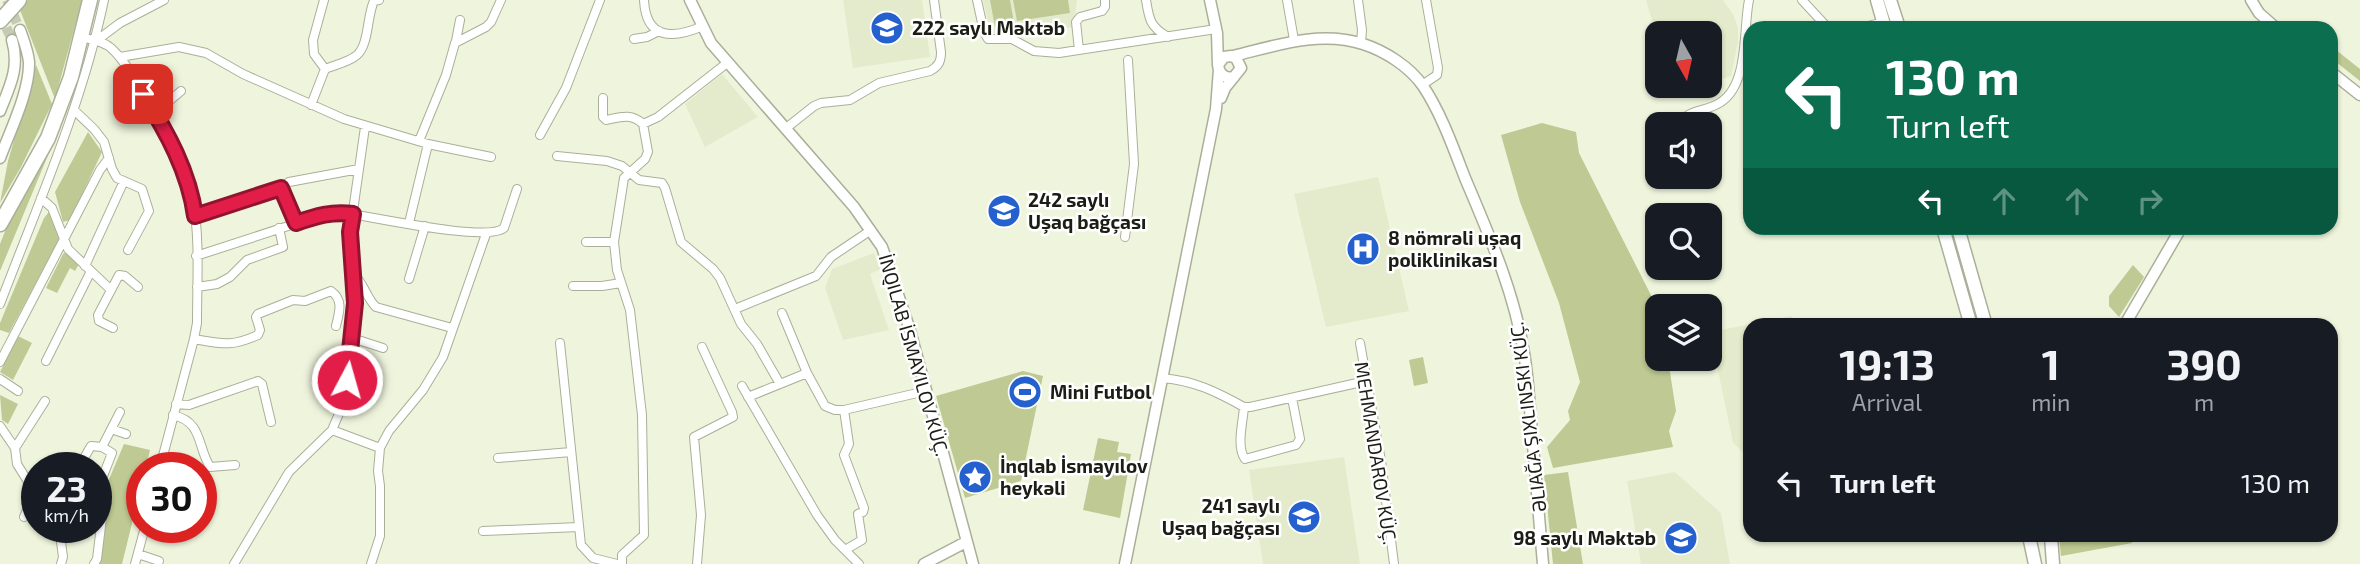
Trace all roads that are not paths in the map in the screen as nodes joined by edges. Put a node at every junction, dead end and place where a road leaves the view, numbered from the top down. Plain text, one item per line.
1 (19, 0) edge
2 (90, 0) edge
3 (104, 0) edge
4 (164, 0) edge
5 (324, 0) edge
6 (375, 0) edge
7 (501, 0) edge
8 (600, 0) edge
9 (643, 0) edge
10 (690, 0) edge
11 (934, 0) edge
12 (977, 0) edge
13 (1105, 0) edge
14 (1146, 0) edge
15 (1210, 0) edge
16 (1287, 0) edge
17 (1358, 0) edge
18 (1426, 0) edge
19 (1749, 0) edge
20 (1802, 0) edge
21 (1877, 0) edge
22 (1890, 0) edge
23 (2251, 0) edge
24 (460, 20) dead end
25 (0, 21) edge
26 (1747, 21) edge
27 (1822, 21) edge
28 (1884, 21) edge
29 (1897, 21) edge
30 (2268, 21) edge
31 (703, 26) junction
32 (20, 30) tunnel mouth
33 (659, 31) junction
34 (1217, 31) junction
35 (1167, 37) junction
36 (88, 39) junction
37 (634, 39) dead end
38 (12, 40) tunnel mouth
39 (1294, 40) junction
40 (456, 41) junction
41 (1362, 43) junction
42 (1262, 49) junction
43 (1079, 50) junction
44 (1743, 50) edge
45 (1232, 56) junction
46 (120, 57) junction
47 (1128, 61) dead end
48 (727, 63) junction
49 (1218, 67) junction
50 (325, 69) junction
51 (1236, 74) junction
52 (2338, 78) edge
53 (1422, 85) junction
54 (181, 91) dead end
55 (2360, 95) edge
56 (603, 98) dead end
57 (311, 105) junction
58 (1216, 109) junction
59 (74, 110) junction
60 (0, 111) edge
61 (1692, 112) edge
62 (155, 113) junction
63 (643, 124) junction
64 (365, 127) junction
65 (785, 129) junction
66 (540, 135) dead end
67 (423, 142) junction
68 (558, 156) dead end
69 (491, 157) dead end
70 (0, 158) edge
71 (109, 158) junction
72 (359, 169) junction
73 (629, 171) junction
74 (124, 181) junction
75 (281, 188) junction
76 (517, 189) dead end
77 (41, 198) junction
78 (353, 214) junction
79 (195, 216) junction
80 (296, 223) junction
81 (409, 223) junction
82 (0, 224) edge
83 (425, 226) junction
84 (279, 228) junction
85 (871, 230) junction
86 (486, 234) junction
87 (1945, 235) edge
88 (1960, 235) edge
89 (2177, 235) edge
90 (1125, 237) dead end
91 (65, 240) junction
92 (586, 242) dead end
93 (614, 242) junction
94 (128, 250) dead end
95 (196, 256) junction
96 (88, 268) junction
97 (353, 274) junction
98 (409, 279) dead end
99 (621, 283) junction
100 (573, 286) dead end
101 (197, 287) junction
102 (138, 288) dead end
103 (111, 290) junction
104 (0, 304) edge
105 (735, 309) junction
106 (782, 313) dead end
107 (1969, 318) edge
108 (1984, 318) edge
109 (2129, 318) edge
110 (336, 326) dead end
111 (113, 328) dead end
112 (452, 328) junction
113 (352, 338) junction
114 (194, 339) junction
115 (1360, 342) dead end
116 (560, 343) dead end
117 (702, 346) dead end
118 (383, 348) dead end
119 (46, 361) dead end
120 (0, 362) edge
121 (807, 373) junction
122 (1162, 378) junction
123 (0, 379) edge
124 (1366, 381) junction
125 (780, 384) junction
126 (742, 386) dead end
127 (18, 391) dead end
128 (926, 391) junction
129 (748, 397) junction
130 (1292, 398) junction
131 (45, 401) dead end
132 (176, 404) junction
133 (1244, 407) junction
134 (844, 410) junction
135 (120, 412) dead end
136 (173, 415) junction
137 (271, 422) dead end
138 (111, 429) junction
139 (331, 430) junction
140 (1, 431) edge
141 (126, 434) dead end
142 (102, 447) junction
143 (15, 448) junction
144 (380, 448) junction
145 (88, 452) edge
146 (111, 452) edge
147 (164, 452) edge
148 (571, 452) junction
149 (498, 458) dead end
150 (234, 465) dead end
151 (21, 470) edge
152 (579, 527) junction
153 (483, 531) dead end
154 (966, 542) junction
155 (2030, 542) edge
156 (2051, 542) edge
157 (61, 543) edge
158 (99, 543) edge
159 (141, 543) edge
160 (845, 550) junction
161 (138, 554) junction
162 (159, 561) dead end
163 (61, 564) edge
164 (94, 564) edge
165 (135, 564) edge
166 (234, 564) edge
167 (371, 564) edge
168 (617, 564) edge
169 (622, 564) edge
170 (696, 564) edge
171 (859, 564) edge
172 (924, 564) edge
173 (972, 564) edge
174 (1125, 564) edge
175 (1394, 564) edge
176 (1544, 564) edge
177 (2035, 564) edge
178 (2053, 564) edge

1 - 25 highway
2 - 36 highway
3 - 36 street
4 - 36 street
5 - 50 street
6 - 50 street
7 - 40 street
8 - 66 street
9 - 33 street
10 - 31 main road
11 - 65 street
12 - 43 street
13 - 43 street
14 - 35 street
15 - 34 main road
16 - 39 street
17 - 41 street
18 - 53 street
19 - 26 street
20 - 27 street
21 - 28 main road
22 - 29 main road
23 - 30 main road
24 - 40 street
31 - 33 street
31 - 48 main road
32 - 70 main road
33 - 37 street
34 - 35 street
34 - 45 main road
34 - 49 main road
35 - 43 street
36 - 46 street
36 - 59 street
36 - 82 highway
38 - 60 main road
39 - 41 main road
39 - 42 main road
40 - 67 street
41 - 53 main road
42 - 45 main road
42 - 51 main road
44 - 61 street
45 - 49 main road
45 - 51 main road
46 - 57 street
46 - 62 street
47 - 90 street
48 - 63 street
48 - 65 main road
49 - 51 main road
49 - 58 main road
50 - 57 street
51 - 58 main road
52 - 55 main road
53 - 176 main road
54 - 62 street
56 - 63 street
57 - 64 street
58 - 122 main road
59 - 71 street
59 - 77 street
62 - 79 street
63 - 73 street
64 - 67 street
64 - 72 street
65 - 85 main road
67 - 69 street
67 - 81 street
68 - 73 street
71 - 74 street
71 - 91 street
72 - 75 street
72 - 78 street
73 - 93 street
73 - 105 street
74 - 94 street
74 - 96 street
75 - 79 street
75 - 80 street
76 - 86 street
77 - 91 street
77 - 104 street
78 - 80 street
78 - 81 street
78 - 97 street
79 - 95 street
80 - 84 street
81 - 83 street
83 - 86 street
83 - 98 street
84 - 95 street
84 - 101 street
85 - 105 street
85 - 128 main road
86 - 112 street
87 - 107 main road
88 - 108 main road
89 - 109 main road
91 - 96 street
91 - 120 street
92 - 93 street
93 - 99 street
95 - 101 street
96 - 103 street
96 - 119 street
97 - 112 street
97 - 113 street
99 - 100 street
99 - 169 street
101 - 114 street
102 - 103 street
103 - 111 street
105 - 125 street
106 - 121 street
110 - 114 street
112 - 144 street
113 - 118 street
113 - 139 street
114 - 132 street
115 - 124 street, MEHMANDAROV KÜÇ.
116 - 148 street
117 - 170 street
121 - 125 street
121 - 134 street
122 - 133 street
122 - 174 main road
123 - 127 street
124 - 130 street
124 - 175 street, MEHMANDAROV KÜÇ.
125 - 129 street
126 - 129 street
128 - 134 street
128 - 154 main road
129 - 160 street
130 - 133 street
130 - 133 street
131 - 143 street
132 - 136 street
132 - 137 street
134 - 160 street
135 - 138 street
136 - 147 street
136 - 150 street
138 - 141 street
138 - 142 street
139 - 144 street
139 - 166 street
140 - 143 street
142 - 145 street
142 - 146 street
143 - 151 street
144 - 167 street
148 - 149 street
148 - 152 street
152 - 153 street
152 - 168 street
154 - 172 main road
154 - 173 main road
155 - 177 main road
156 - 178 main road
157 - 163 street
158 - 164 street
159 - 161 street
160 - 171 street
161 - 162 street
161 - 165 street

